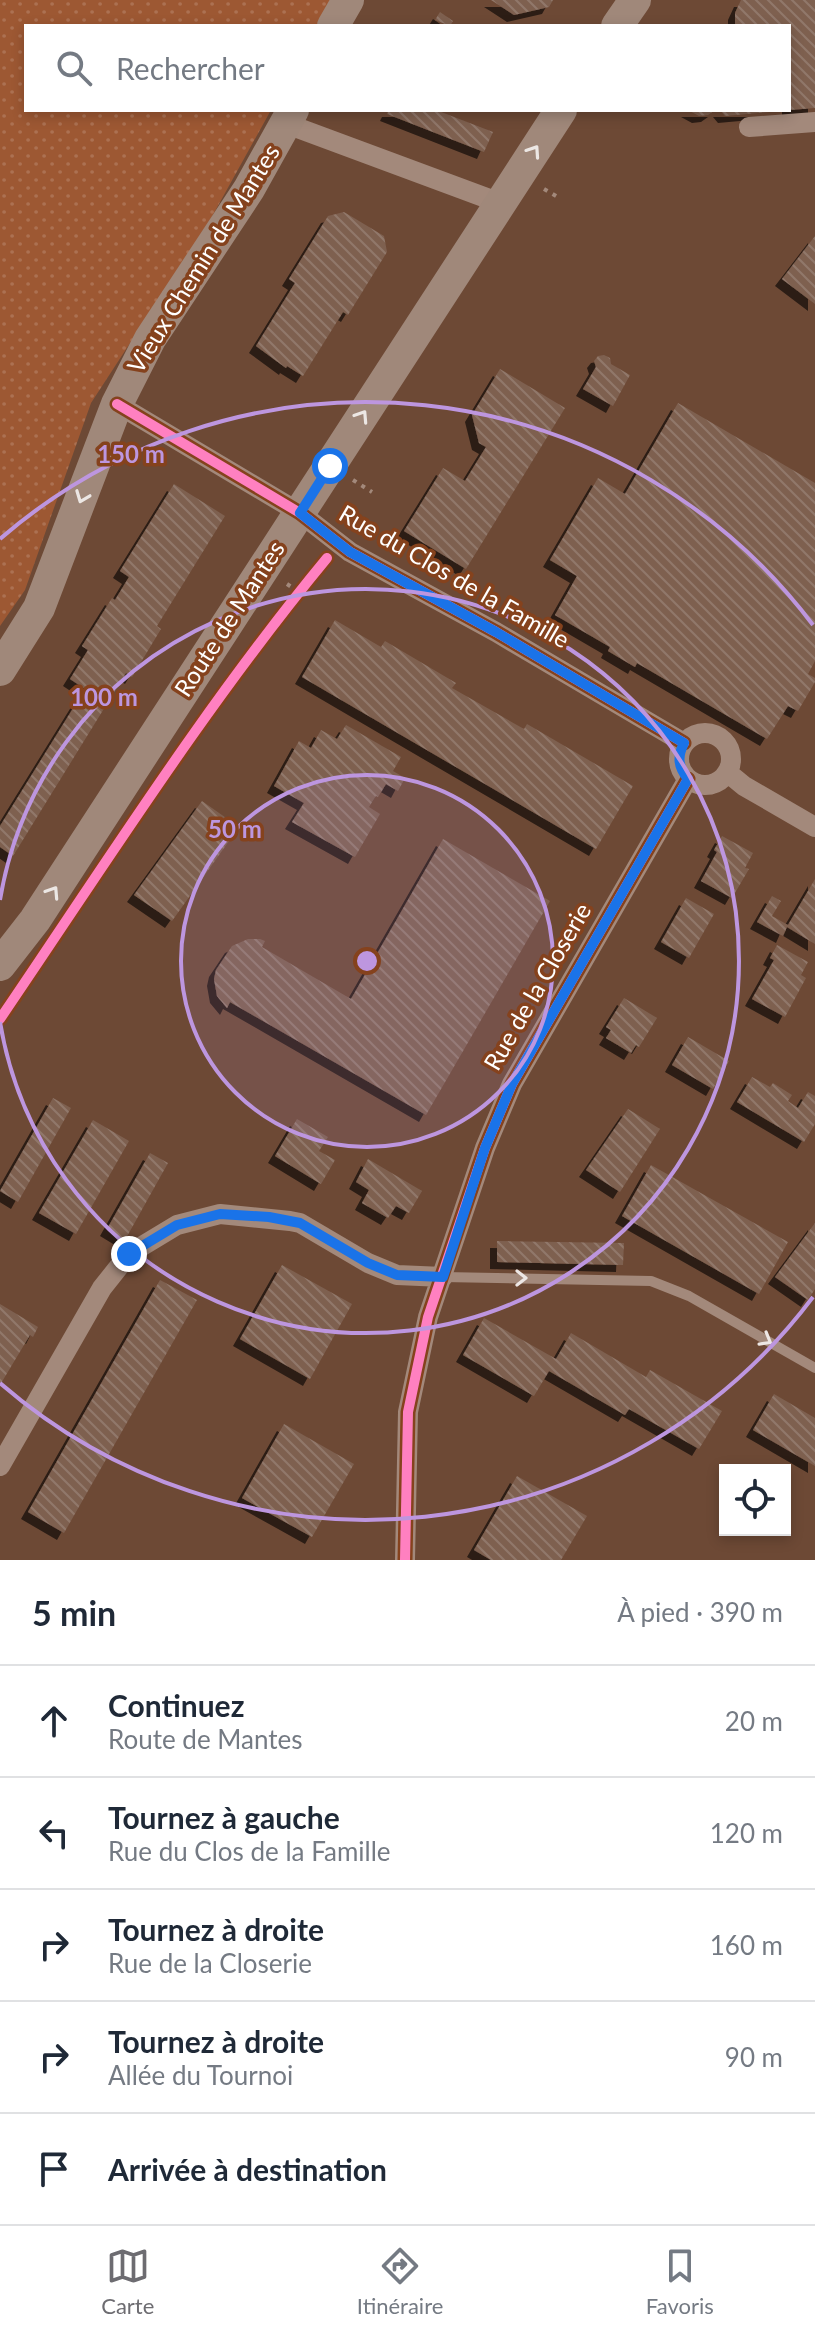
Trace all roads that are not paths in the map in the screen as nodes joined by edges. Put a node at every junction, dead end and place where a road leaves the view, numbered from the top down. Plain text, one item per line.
1 (348, 0) edge
2 (635, 0) edge
3 (334, 24) edge
4 (618, 24) edge
5 (560, 112) edge
6 (290, 117) edge
7 (815, 122) edge
8 (749, 127) dead end
9 (500, 203) junction
10 (117, 404) junction
11 (300, 513) junction
12 (0, 670) edge
13 (684, 743) junction
14 (727, 772) junction
15 (688, 779) junction
16 (815, 827) edge
17 (0, 965) edge
18 (443, 1277) junction
19 (815, 1368) edge
20 (0, 1466) edge
21 (405, 1560) edge

1 - 3 main road
2 - 4 main road
9 -> 5 main road, Route de Mantes
6 - 9 street
6 - 10 main road, Vieux Chemin de Mantes
7 - 8 street
11 -> 9 main road, Route de Mantes
10 - 11 street, Rue du Clos de la Famille
10 -> 12 main road, Vieux Chemin de Mantes
11 - 13 street, Rue du Clos de la Famille
17 -> 11 main road, Route de Mantes
13 - 14 street
13 - 15 street
14 - 15 street
14 - 16 street
15 - 18 street, Rue de la Closerie
18 -> 19 lane
18 - 20 street
18 - 21 street, Rue de la Closerie

